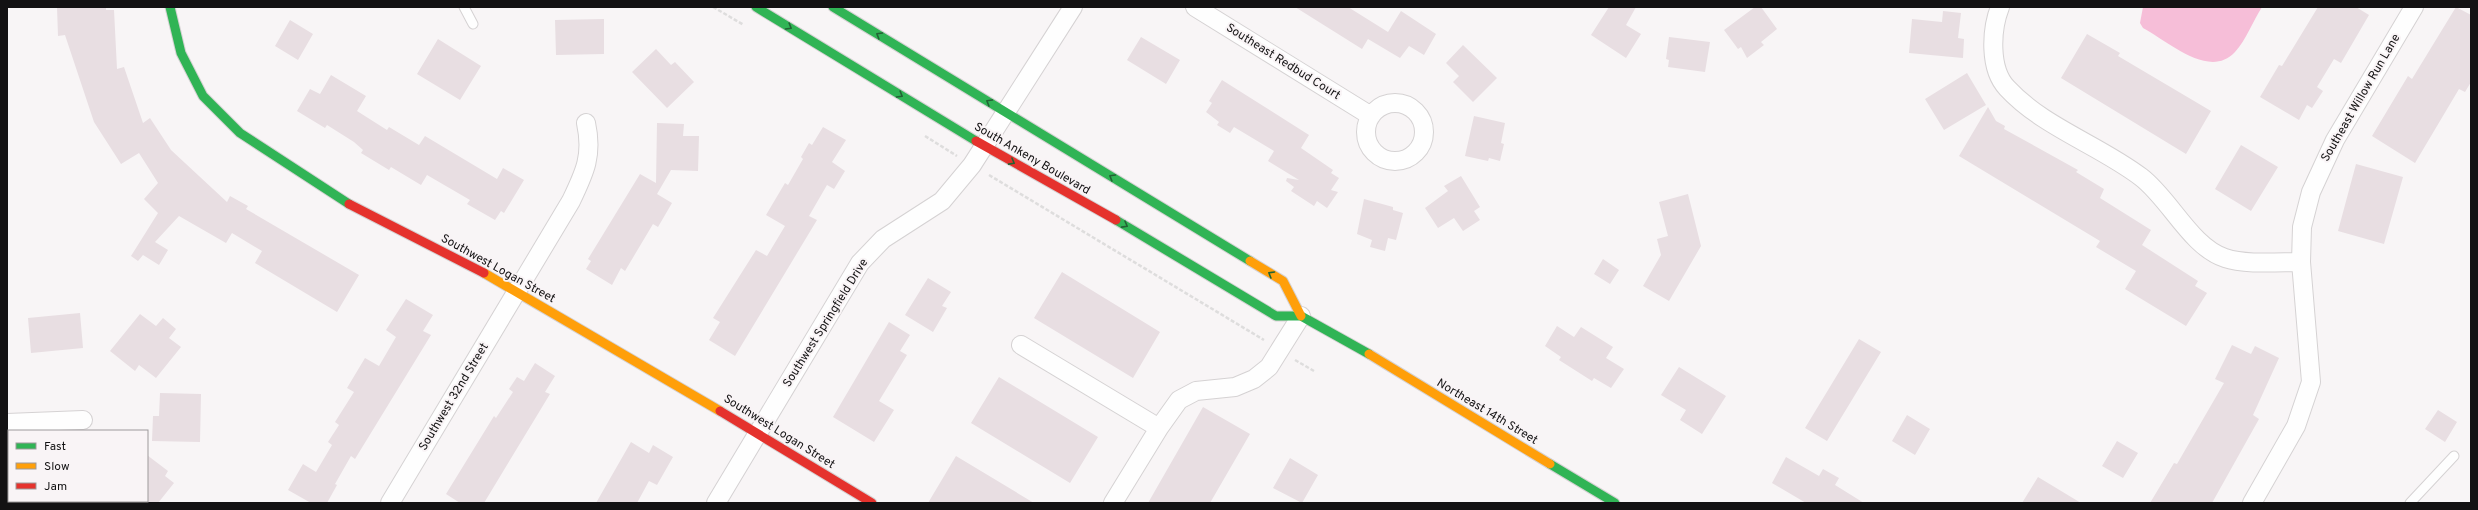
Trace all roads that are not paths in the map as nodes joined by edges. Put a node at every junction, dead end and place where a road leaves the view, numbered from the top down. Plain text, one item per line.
1 (170, 7) edge
2 (464, 7) edge
3 (756, 7) edge
4 (833, 7) edge
5 (1073, 7) edge
6 (1195, 7) edge
7 (2000, 7) edge
8 (2414, 7) edge
9 (473, 24) dead end
10 (1006, 113) junction
11 (1371, 116) dead end
12 (586, 122) dead end
13 (985, 146) junction
14 (2301, 262) junction
15 (518, 292) junction
16 (1301, 316) junction
17 (1347, 341) joint
18 (1021, 345) dead end
19 (83, 420) dead end
20 (7, 423) edge
21 (1159, 428) junction
22 (757, 433) junction
23 (2454, 456) dead end
24 (390, 503) edge
25 (716, 503) edge
26 (872, 503) edge
27 (1113, 503) edge
28 (1615, 503) edge
29 (2252, 503) edge
30 (2410, 503) edge

1 - 15 main road, Southwest Logan Street
2 - 9 lane
3 -> 13 main road, South Ankeny Boulevard
10 -> 4 main road, South Ankeny Boulevard
5 - 10 street, Southwest Springfield Drive
6 - 11 street, Southeast Redbud Court
7 - 14 street
8 - 14 street, Southeast Willow Run Lane
10 - 13 street, Southwest Springfield Drive
16 -> 10 main road, South Ankeny Boulevard
12 - 15 street, Southwest 32nd Street
13 -> 16 main road, South Ankeny Boulevard
13 - 22 street, Southwest Springfield Drive
14 - 29 street, Southeast Willow Run Lane
15 - 22 main road, Southwest Logan Street
15 - 24 street, Southwest 32nd Street
16 - 17 main road, South Ankeny Boulevard
16 - 21 street
17 - 28 main road, Northeast 14th Street
18 - 21 street
19 - 20 street
21 - 27 street
22 - 25 street, Southwest Springfield Drive
22 - 26 main road, Southwest Logan Street
23 - 30 lane

